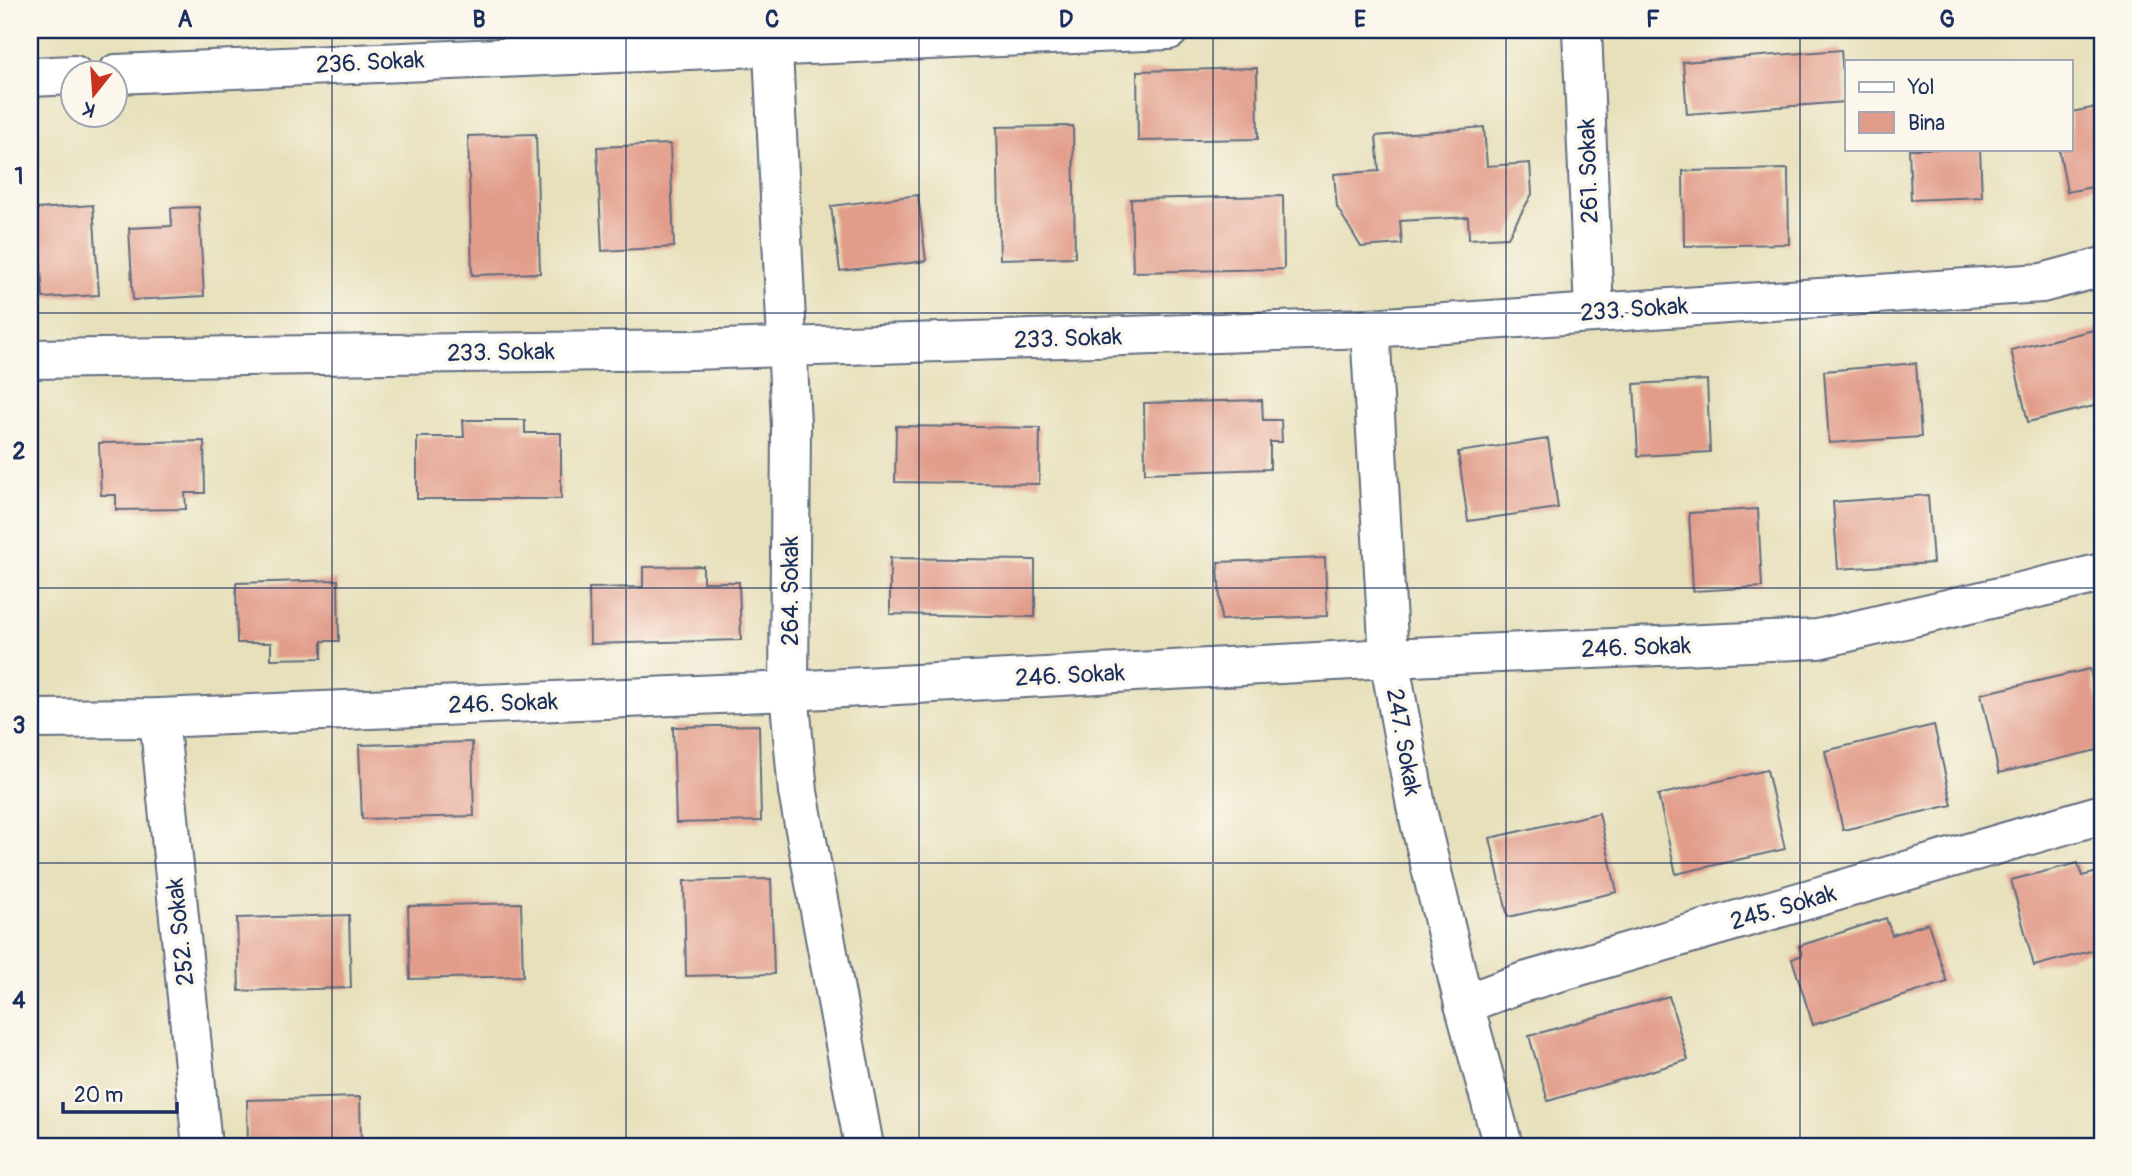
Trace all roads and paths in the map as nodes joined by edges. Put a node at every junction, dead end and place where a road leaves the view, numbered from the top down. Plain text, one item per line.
1 (1170, 30) edge
2 (1582, 30) edge
3 (1052, 32) edge
4 (772, 37) edge
5 (130, 73) edge
6 (60, 76) edge
7 (30, 77) edge
8 (2102, 267) edge
9 (1594, 312) junction
10 (1370, 328) junction
11 (786, 347) junction
12 (30, 359) edge
13 (2102, 573) edge
14 (1389, 658) junction
15 (789, 691) junction
16 (159, 718) junction
17 (30, 719) edge
18 (2102, 814) edge
19 (1464, 1003) junction
20 (202, 1146) edge
21 (864, 1146) edge
22 (1503, 1146) edge

1 - 3 street, 236. Sokak
2 - 9 street, 261. Sokak
3 - 4 street, 236. Sokak
4 - 5 street, 236. Sokak
4 - 11 street, 264. Sokak
6 - 7 street
8 - 9 street, 233. Sokak
9 - 10 street, 233. Sokak
10 - 11 street, 233. Sokak
10 - 14 street, 247. Sokak
11 - 12 street, 233. Sokak
11 - 15 street, 264. Sokak
13 - 14 street, 246. Sokak
14 - 15 street, 246. Sokak
14 - 19 street, 247. Sokak
15 - 16 street, 246. Sokak
15 - 21 street, 264. Sokak
16 - 17 street, 246. Sokak
16 - 20 street, 252. Sokak
18 - 19 street, 245. Sokak
19 - 22 street, 247. Sokak

